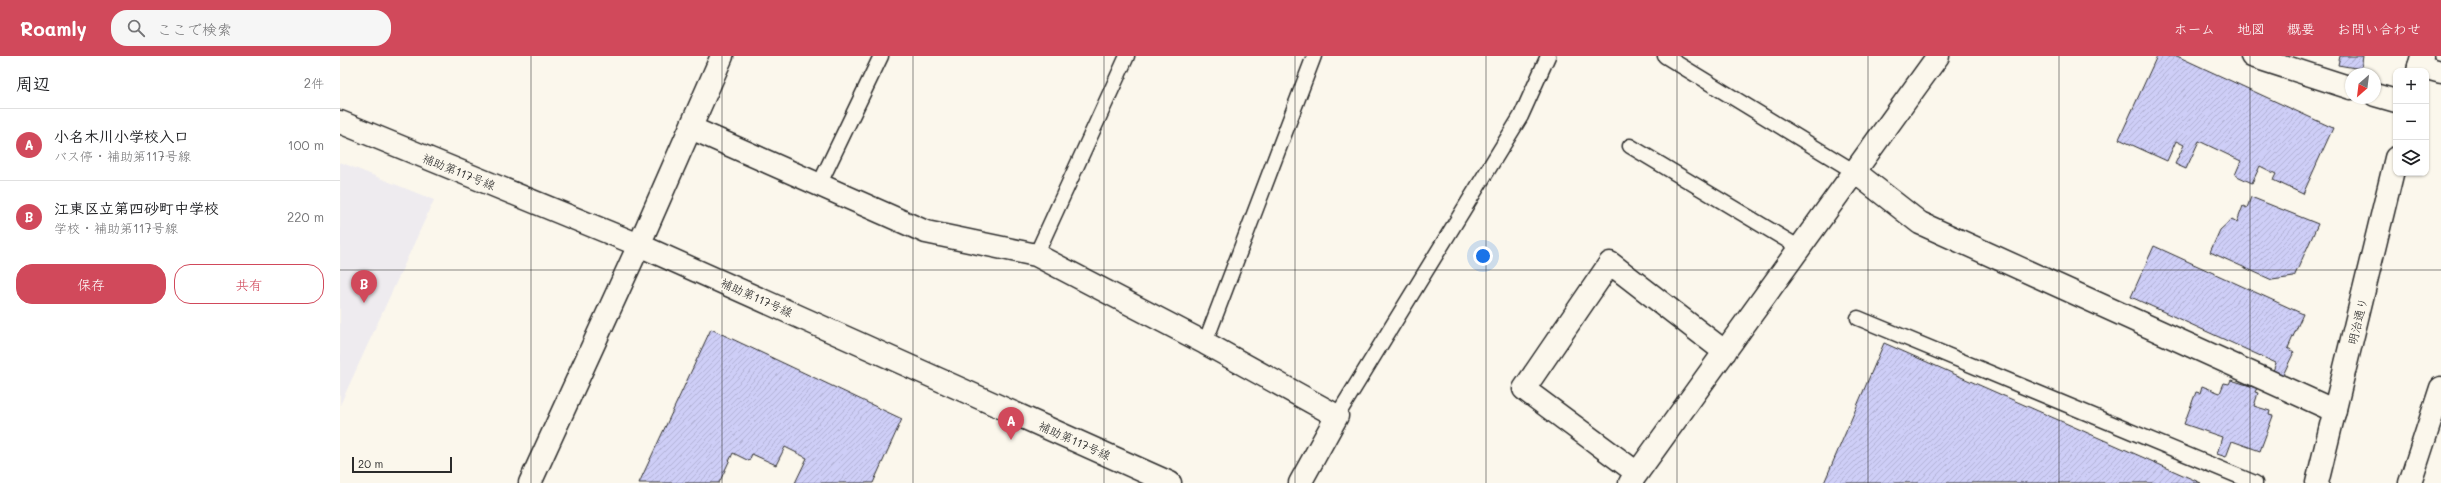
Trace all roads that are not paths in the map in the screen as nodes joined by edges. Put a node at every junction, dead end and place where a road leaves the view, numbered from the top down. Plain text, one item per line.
1 (722, 56) edge
2 (882, 56) edge
3 (1128, 56) edge
4 (1314, 56) edge
5 (1548, 56) edge
6 (1665, 56) edge
7 (1938, 56) edge
8 (2252, 56) edge
9 (2420, 64) edge
10 (2441, 72) edge
11 (2345, 86) edge
12 (2381, 97) edge
13 (2393, 100) edge
14 (340, 122) edge
15 (691, 128) junction
16 (1630, 146) dead end
17 (2393, 170) edge
18 (1855, 172) junction
19 (819, 185) junction
20 (639, 245) junction
21 (1800, 248) junction
22 (1036, 255) junction
23 (1858, 318) dead end
24 (1205, 343) junction
25 (1725, 352) junction
26 (2441, 388) edge
27 (2335, 411) junction
28 (1337, 416) junction
29 (1633, 478) edge
30 (2415, 481) edge
31 (530, 483) edge
32 (1170, 483) edge
33 (1300, 483) edge
34 (2255, 483) edge
35 (2317, 483) edge

1 - 15 street
2 - 19 lane
3 - 22 lane
4 - 24 lane
5 - 28 lane
6 - 18 lane
7 - 18 street
8 - 11 street
9 - 10 street
12 - 13 street
14 - 20 street, 補助第117号線
15 - 19 street
15 - 20 street
16 - 21 lane
17 - 27 street, 明治通り
18 - 21 street
18 - 27 street
19 - 22 street
20 - 31 street
20 - 32 street, 補助第117号線
21 - 25 street
22 - 24 street
23 - 34 lane
24 - 28 street
25 - 29 street
25 - 29 street
26 - 30 street
27 - 35 street, 明治通り
28 - 33 street

